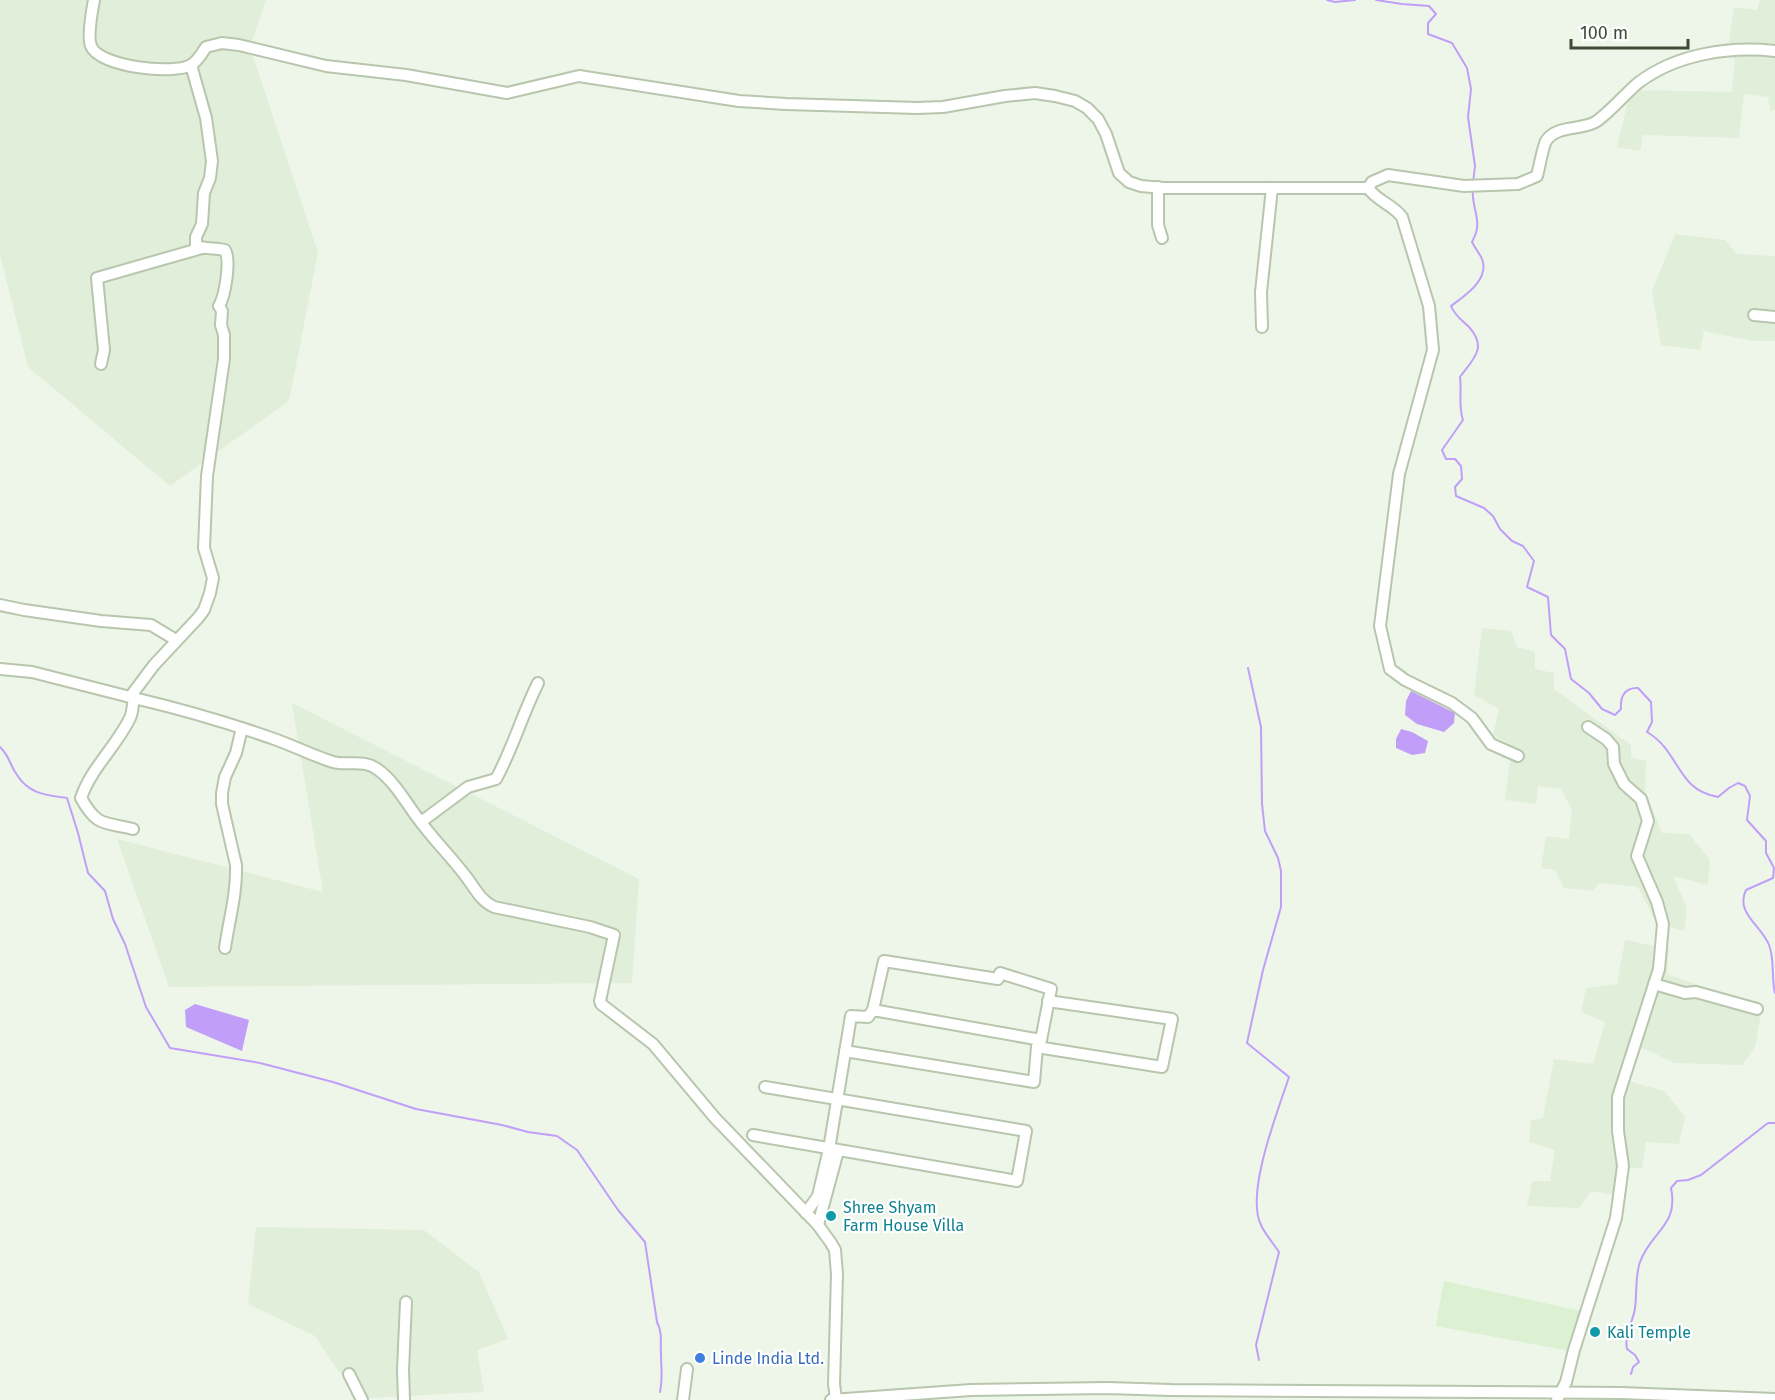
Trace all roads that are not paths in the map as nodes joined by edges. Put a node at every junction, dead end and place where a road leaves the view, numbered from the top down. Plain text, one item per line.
1 (94, 0) edge
2 (1775, 51) edge
3 (191, 65) junction
4 (1158, 187) junction
5 (1272, 188) junction
6 (1368, 188) junction
7 (1162, 238) dead end
8 (202, 248) junction
9 (1754, 315) dead end
10 (1775, 316) edge
11 (1262, 327) dead end
12 (102, 364) dead end
13 (0, 604) edge
14 (176, 640) junction
15 (0, 669) edge
16 (538, 683) dead end
17 (132, 698) junction
18 (1588, 727) dead end
19 (242, 728) junction
20 (1518, 756) dead end
21 (421, 822) junction
22 (133, 829) dead end
23 (225, 948) dead end
24 (1654, 984) junction
25 (1048, 1001) junction
26 (1757, 1009) dead end
27 (873, 1011) junction
28 (1039, 1044) junction
29 (845, 1051) junction
30 (765, 1087) dead end
31 (837, 1099) junction
32 (753, 1136) dead end
33 (834, 1150) junction
34 (806, 1214) junction
35 (818, 1225) junction
36 (406, 1302) dead end
37 (687, 1369) dead end
38 (349, 1374) dead end
39 (1558, 1396) edge
40 (871, 1399) edge
41 (1775, 1399) edge
42 (362, 1400) edge
43 (404, 1400) edge
44 (683, 1400) edge
45 (831, 1400) edge
46 (836, 1400) edge

1 - 3 street
2 - 6 street
3 - 4 street
3 - 8 street
4 - 5 street
4 - 7 street
5 - 6 street
5 - 11 street
6 - 20 street
8 - 12 street
8 - 14 street
9 - 10 street
13 - 14 street
14 - 17 street
15 - 17 street
16 - 21 street
17 - 19 street
17 - 22 street
18 - 24 street
19 - 21 street
19 - 23 street
21 - 34 street
24 - 26 street
24 - 39 street
25 - 27 street
25 - 28 street
25 - 28 street
27 - 28 street
27 - 29 street
28 - 29 street
29 - 31 street
30 - 31 street
31 - 33 street
31 - 33 street
32 - 33 street
33 - 34 street
33 - 35 street
34 - 35 street
35 - 46 street
36 - 43 street
37 - 44 street
38 - 42 street
39 - 40 street
39 - 41 street
40 - 46 street
45 - 46 street

